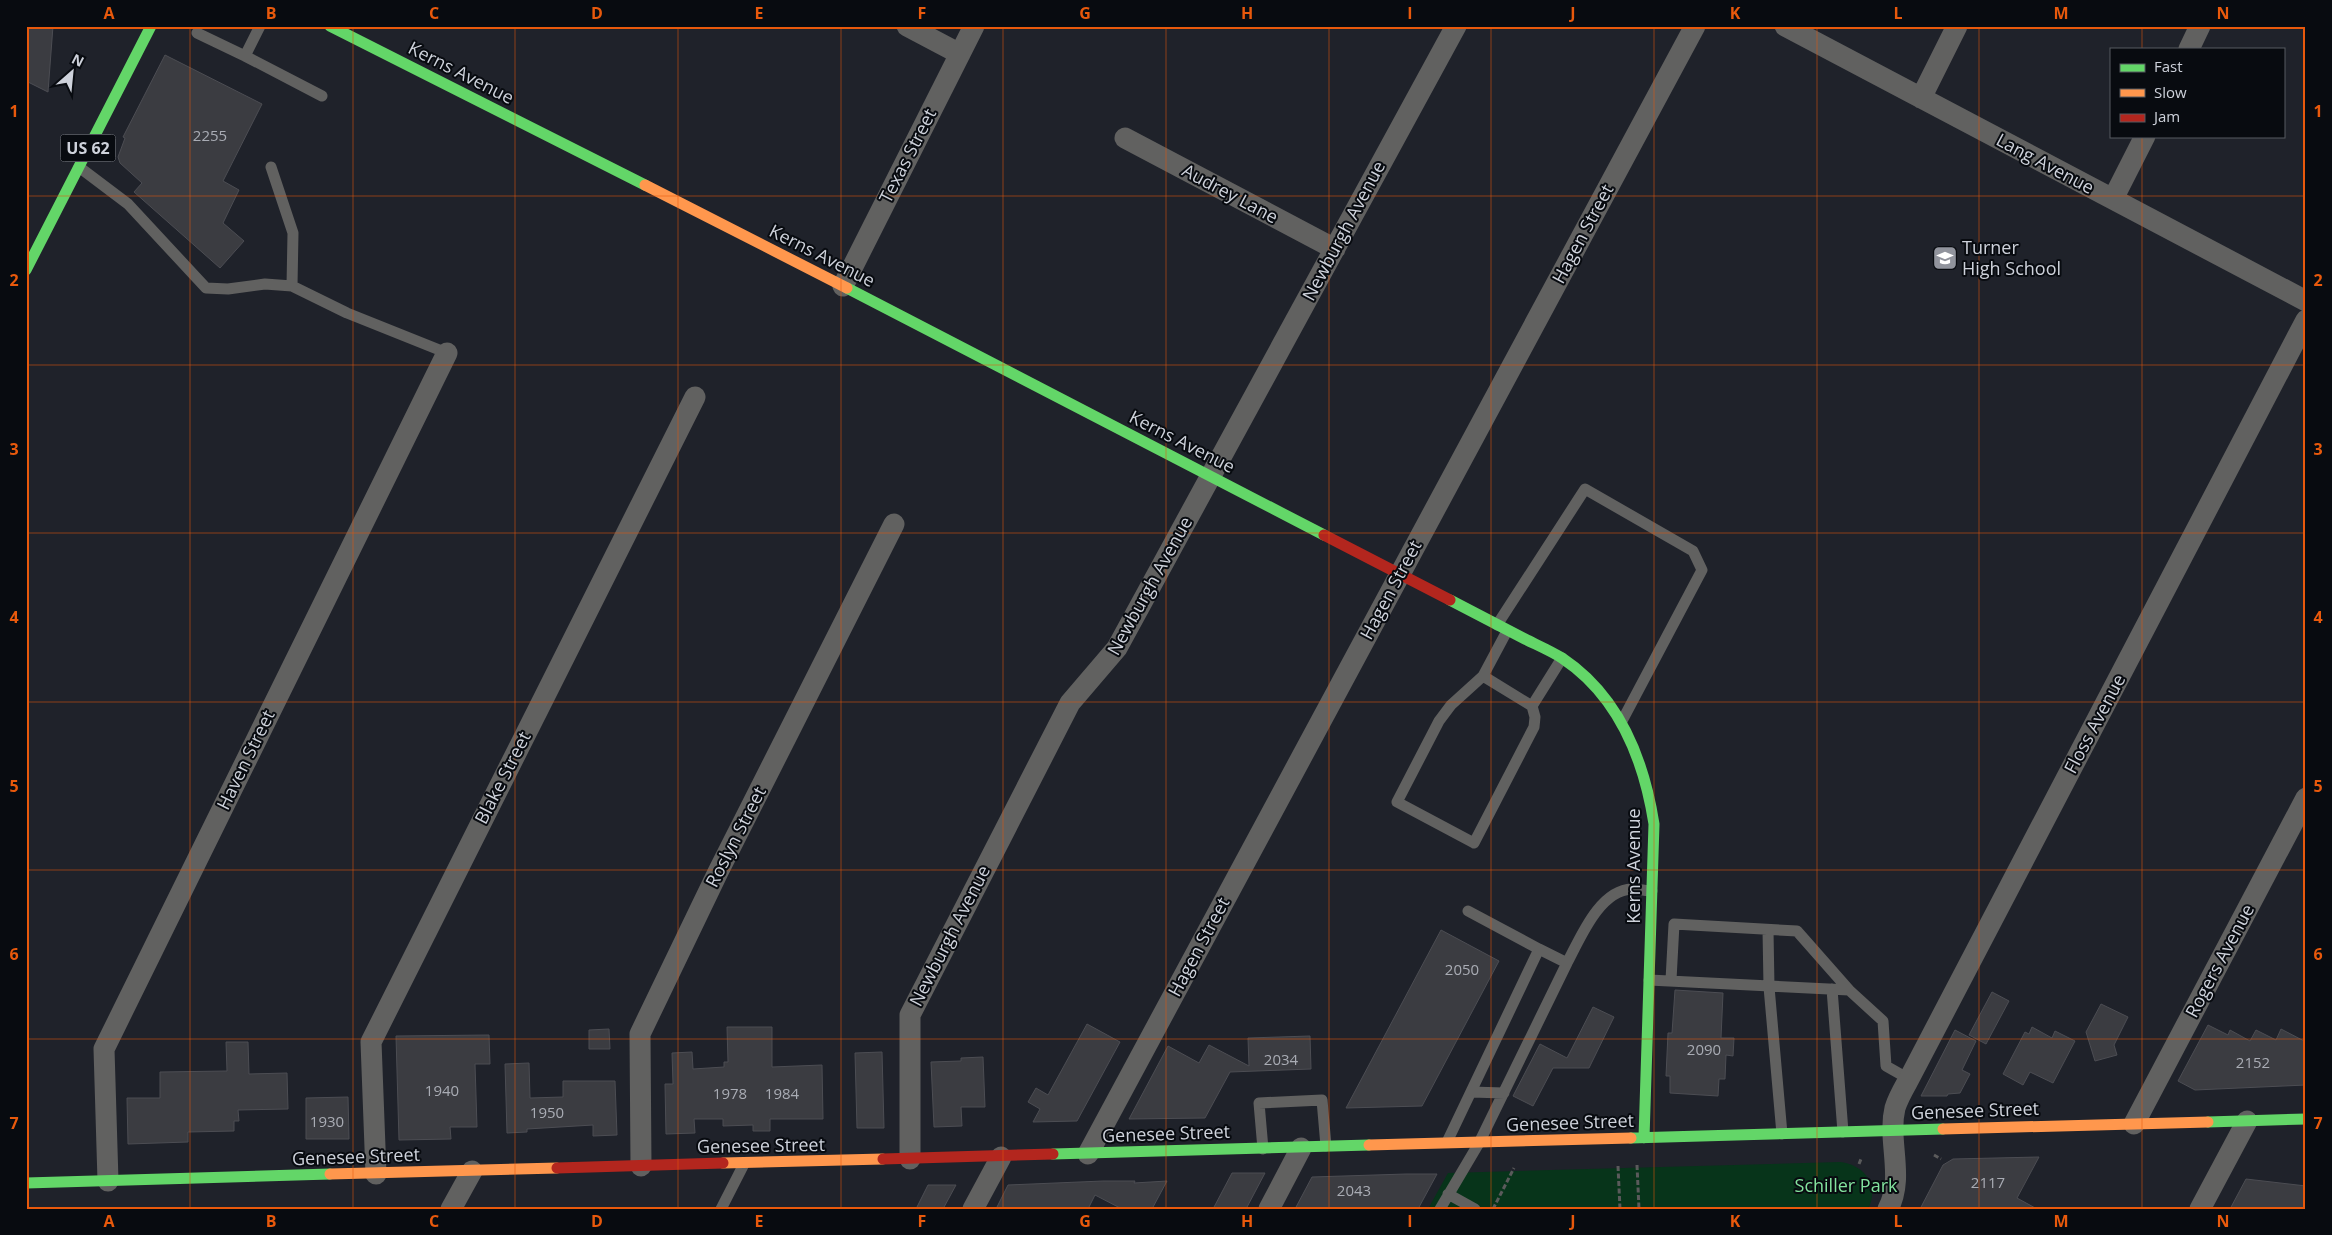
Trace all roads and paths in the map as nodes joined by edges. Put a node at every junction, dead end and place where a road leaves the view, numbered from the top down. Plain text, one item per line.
1 (151, 26) edge
2 (260, 26) edge
3 (330, 26) edge
4 (907, 26) edge
5 (974, 26) edge
6 (1456, 26) edge
7 (1695, 26) edge
8 (1785, 26) edge
9 (1957, 26) edge
10 (2200, 26) edge
11 (197, 33) dead end
12 (2189, 48) edge
13 (960, 54) junction
14 (245, 56) junction
15 (322, 96) dead end
16 (1921, 98) junction
17 (1125, 138) dead end
18 (2143, 138) edge
19 (79, 167) junction
20 (270, 167) dead end
21 (2113, 199) junction
22 (1335, 249) junction
23 (26, 270) edge
24 (292, 286) junction
25 (843, 286) junction
26 (2306, 301) edge
27 (2306, 320) edge
28 (447, 353) joint
29 (695, 397) dead end
30 (1211, 477) junction
31 (894, 524) dead end
32 (1400, 575) junction
33 (1502, 628) junction
34 (1562, 658) junction
35 (1482, 676) junction
36 (1532, 706) junction
37 (1622, 721) junction
38 (2306, 798) edge
39 (1652, 891) junction
40 (1468, 911) dead end
41 (1651, 924) junction
42 (1674, 924) junction
43 (1768, 930) junction
44 (1539, 949) junction
45 (1567, 964) junction
46 (1649, 980) junction
47 (1671, 980) junction
48 (1769, 987) junction
49 (1832, 989) junction
50 (1849, 990) junction
51 (1909, 1079) junction
52 (1471, 1092) junction
53 (1504, 1093) junction
54 (2306, 1119) edge
55 (2247, 1121) junction
56 (2134, 1124) junction
57 (1893, 1132) junction
58 (1843, 1133) junction
59 (1782, 1135) junction
60 (1644, 1138) junction
61 (1479, 1143) junction
62 (1447, 1144) junction
63 (1326, 1147) junction
64 (1301, 1148) junction
65 (1263, 1149) junction
66 (1088, 1154) junction
67 (1934, 1155) dead end
68 (1001, 1157) junction
69 (910, 1159) junction
70 (1861, 1159) dead end
71 (1941, 1159) dead end
72 (744, 1164) junction
73 (1859, 1164) dead end
74 (1638, 1165) dead end
75 (641, 1166) junction
76 (1618, 1166) dead end
77 (1514, 1168) dead end
78 (472, 1171) junction
79 (376, 1174) junction
80 (108, 1181) junction
81 (26, 1183) edge
82 (1448, 1194) junction
83 (451, 1209) edge
84 (722, 1209) edge
85 (973, 1209) edge
86 (1269, 1209) edge
87 (1440, 1209) edge
88 (1475, 1209) edge
89 (1493, 1209) edge
90 (1620, 1209) edge
91 (1639, 1209) edge
92 (1888, 1209) edge
93 (2200, 1209) edge

1 - 19 main road, US 62
2 - 14 lane
3 - 25 main road, Kerns Avenue
4 - 13 street
5 - 13 street, Texas Street
6 - 22 street, Newburgh Avenue
7 - 32 street, Hagen Street
8 - 16 street, Lang Avenue
9 - 16 street
10 - 12 street
11 - 14 lane
13 - 25 street, Texas Street
14 - 15 lane
16 - 21 street, Lang Avenue
17 - 22 street, Audrey Lane
18 - 21 street
19 - 23 main road, US 62
19 - 24 lane
20 - 24 lane
21 - 26 street, Lang Avenue
22 - 30 street, Newburgh Avenue
24 - 28 lane
25 - 30 main road, Kerns Avenue
27 - 51 street, Floss Avenue
28 - 80 street, Haven Street
29 - 79 street, Blake Street
30 - 32 main road, Kerns Avenue
30 - 69 street, Newburgh Avenue
31 - 75 street, Roslyn Street
32 - 33 main road, Kerns Avenue
32 - 66 street, Hagen Street
33 - 34 main road, Kerns Avenue
33 - 35 lane
33 - 37 lane
34 - 36 lane
34 - 37 main road, Kerns Avenue
35 - 36 lane
35 - 36 lane
37 - 39 main road, Kerns Avenue
38 - 56 street, Rogers Avenue
39 - 41 main road, Kerns Avenue
39 - 45 lane
40 - 44 lane
41 - 42 lane
41 - 46 main road, Kerns Avenue
42 - 43 lane
42 - 47 lane
43 - 48 lane
43 - 50 lane
44 - 45 lane
44 - 52 lane
45 - 53 lane
46 - 47 lane
46 - 60 main road, Kerns Avenue
47 - 48 lane
48 - 49 lane
48 - 59 lane
49 - 50 lane
49 - 58 lane
50 - 51 lane
51 - 57 street, Floss Avenue
52 - 53 lane
52 - 62 lane
53 - 61 lane
54 - 55 main road, Genesee Street
55 - 56 main road, Genesee Street
55 - 93 street
56 - 57 main road, Genesee Street
57 - 58 main road, Genesee Street
57 - 92 street, Floss Avenue
58 - 59 main road, Genesee Street
59 - 60 main road, Genesee Street
60 - 61 main road, Genesee Street
61 - 62 main road, Genesee Street
61 - 82 lane
62 - 63 main road, Genesee Street
63 - 64 main road, Genesee Street
63 - 65 lane
64 - 65 main road, Genesee Street
64 - 86 street
65 - 66 main road, Genesee Street
66 - 68 main road, Genesee Street
67 - 71 path
68 - 69 main road, Genesee Street
68 - 85 street
69 - 72 main road, Genesee Street
70 - 73 path
72 - 75 main road, Genesee Street
72 - 84 lane
74 - 91 path
75 - 78 main road, Genesee Street
76 - 90 path
77 - 89 path
78 - 79 main road, Genesee Street
78 - 83 street
79 - 80 main road, Genesee Street
80 - 81 main road, Genesee Street
82 - 87 lane
82 - 88 lane

